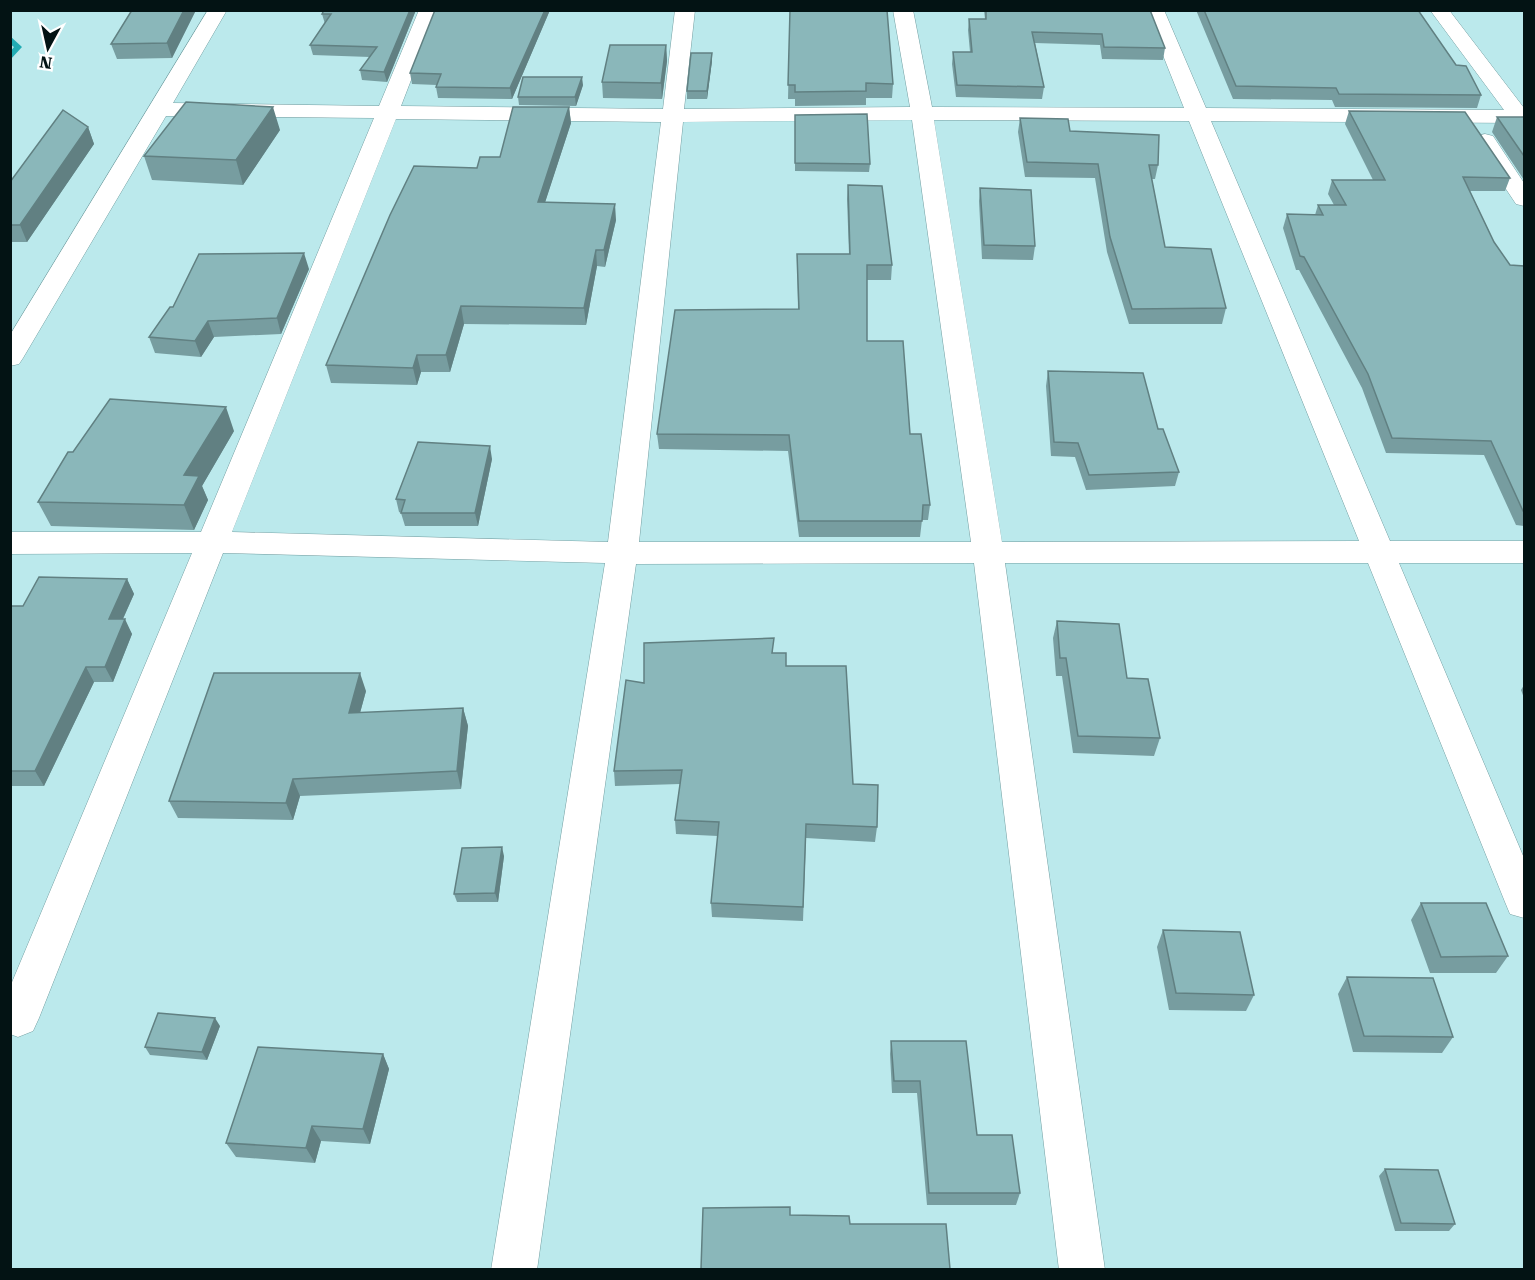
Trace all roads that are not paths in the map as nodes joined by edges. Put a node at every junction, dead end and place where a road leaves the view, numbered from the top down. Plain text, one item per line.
1 (218, 10) edge
2 (429, 10) edge
3 (685, 10) edge
4 (903, 10) edge
5 (1155, 10) edge
6 (1439, 10) edge
7 (159, 109) junction
8 (388, 111) junction
9 (922, 114) junction
10 (1198, 115) junction
11 (672, 116) junction
12 (1468, 117) junction
13 (1522, 117) edge
14 (1524, 199) edge
15 (10, 358) edge
16 (214, 542) junction
17 (10, 543) edge
18 (1379, 551) junction
19 (1524, 552) edge
20 (622, 553) junction
21 (988, 554) junction
22 (1524, 902) edge
23 (18, 1018) dead end
24 (513, 1269) edge
25 (1082, 1269) edge

1 - 7 street
2 - 8 street
3 - 11 street
4 - 9 street
5 - 10 street
6 - 13 street
7 - 8 street
7 - 15 street
8 - 11 street
8 - 16 street
9 - 10 street
9 - 11 street
9 - 21 street
10 - 12 street
10 - 18 street
11 - 20 street
12 - 13 street
12 - 14 street
16 - 17 street
16 - 20 street
16 - 23 street
18 - 19 street
18 - 21 street
18 - 22 street
20 - 21 street
20 - 24 street
21 - 25 street

